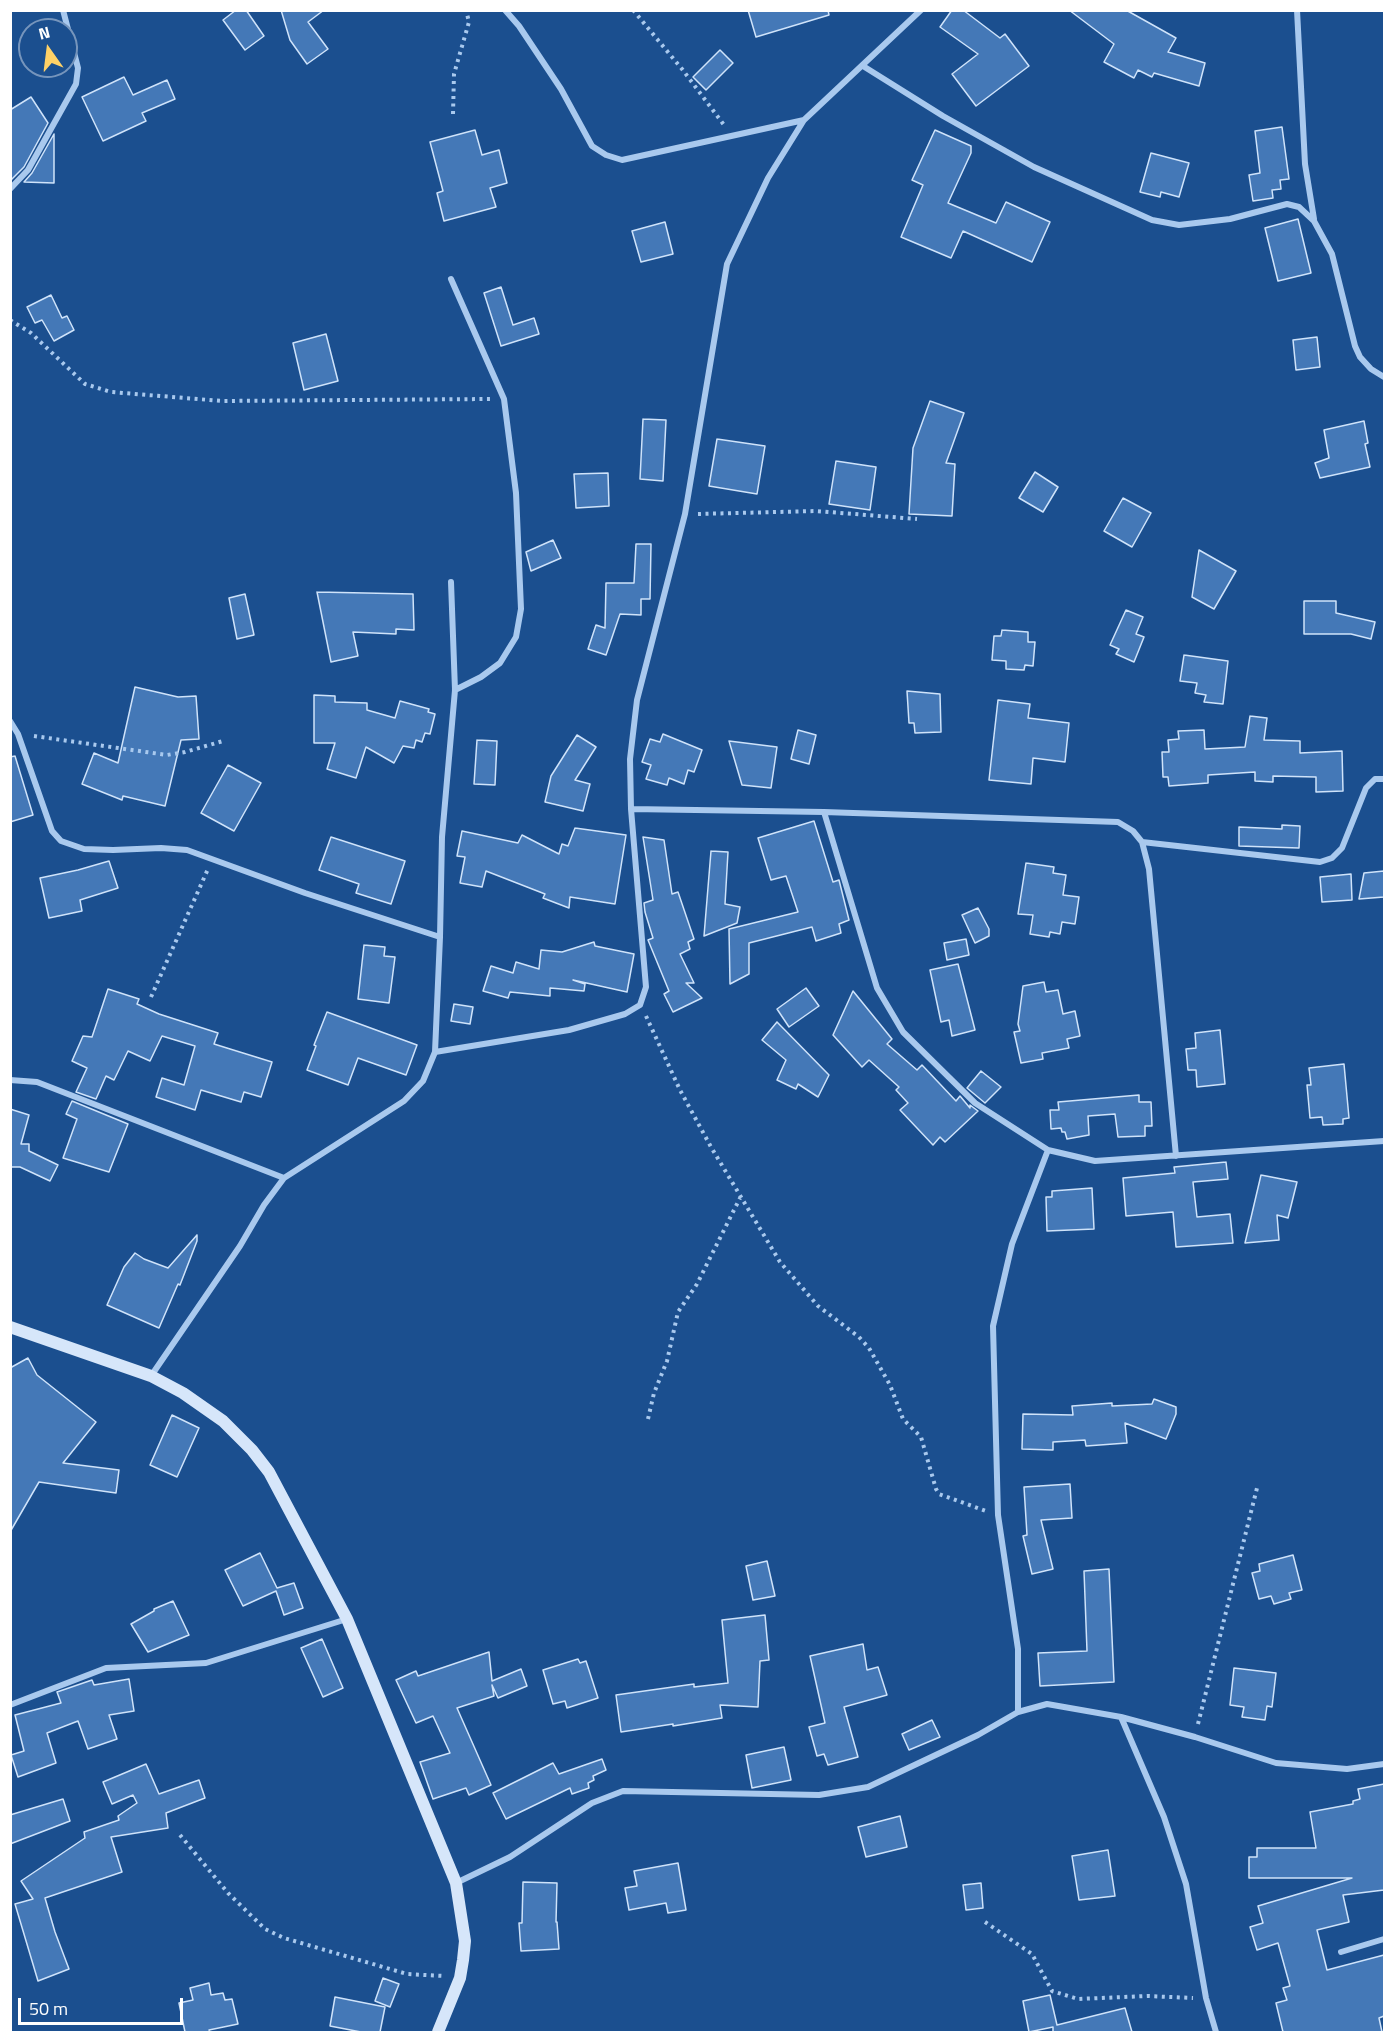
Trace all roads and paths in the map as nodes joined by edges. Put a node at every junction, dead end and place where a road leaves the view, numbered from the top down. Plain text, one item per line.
1 (63, 10) edge
2 (466, 10) edge
3 (505, 10) edge
4 (633, 10) edge
5 (921, 10) edge
6 (1297, 10) edge
7 (863, 66) junction
8 (453, 114) dead end
9 (804, 120) junction
10 (732, 135) junction
11 (10, 189) edge
12 (1314, 221) junction
13 (451, 279) dead end
14 (10, 320) edge
15 (1384, 377) edge
16 (504, 399) junction
17 (685, 514) junction
18 (917, 519) dead end
19 (451, 582) dead end
20 (455, 690) junction
21 (10, 721) edge
22 (18, 734) junction
23 (223, 741) dead end
24 (1384, 778) edge
25 (631, 809) junction
26 (824, 812) junction
27 (1142, 842) junction
28 (213, 858) junction
29 (440, 937) junction
30 (151, 998) dead end
31 (640, 1005) junction
32 (435, 1052) junction
33 (10, 1080) edge
34 (1384, 1141) edge
35 (1048, 1150) junction
36 (1176, 1156) junction
37 (284, 1179) junction
38 (740, 1197) junction
39 (10, 1327) edge
40 (151, 1376) junction
41 (648, 1419) dead end
42 (1257, 1488) dead end
43 (998, 1515) junction
44 (347, 1619) junction
45 (10, 1705) edge
46 (1018, 1712) junction
47 (1121, 1717) junction
48 (1195, 1737) junction
49 (1384, 1764) edge
50 (180, 1835) dead end
51 (456, 1883) junction
52 (985, 1922) dead end
53 (1384, 1939) edge
54 (1341, 1952) dead end
55 (460, 1978) junction
56 (1206, 1998) junction
57 (438, 2032) edge
58 (1216, 2032) edge

1 - 11 street
2 - 8 path
3 - 10 street
4 - 10 path
5 - 7 street
6 - 12 street
7 - 9 street
7 - 12 street
9 - 10 street
9 - 17 street
12 - 15 street
13 - 16 street
14 - 16 path
16 - 20 street
17 - 18 path
17 - 25 street
19 - 20 street
20 - 29 street
21 - 22 street
22 - 23 path
22 - 28 street
24 - 27 street
25 - 26 street
25 - 31 street
26 - 27 street
26 - 35 street
27 - 36 street
28 - 29 street
28 - 30 path
29 - 32 street
31 - 32 street
31 - 38 path
32 - 37 street
33 - 37 street
34 - 36 street
35 - 36 street
35 - 43 street
37 - 40 street
38 - 41 path
38 - 43 path
39 - 40 street
40 - 44 street
42 - 48 path
43 - 46 street
44 - 45 street
44 - 51 street
46 - 47 street
46 - 51 street
47 - 48 street
47 - 56 street
48 - 49 street
50 - 55 path
51 - 55 street
52 - 56 path
53 - 54 street
55 - 57 street
56 - 58 street

